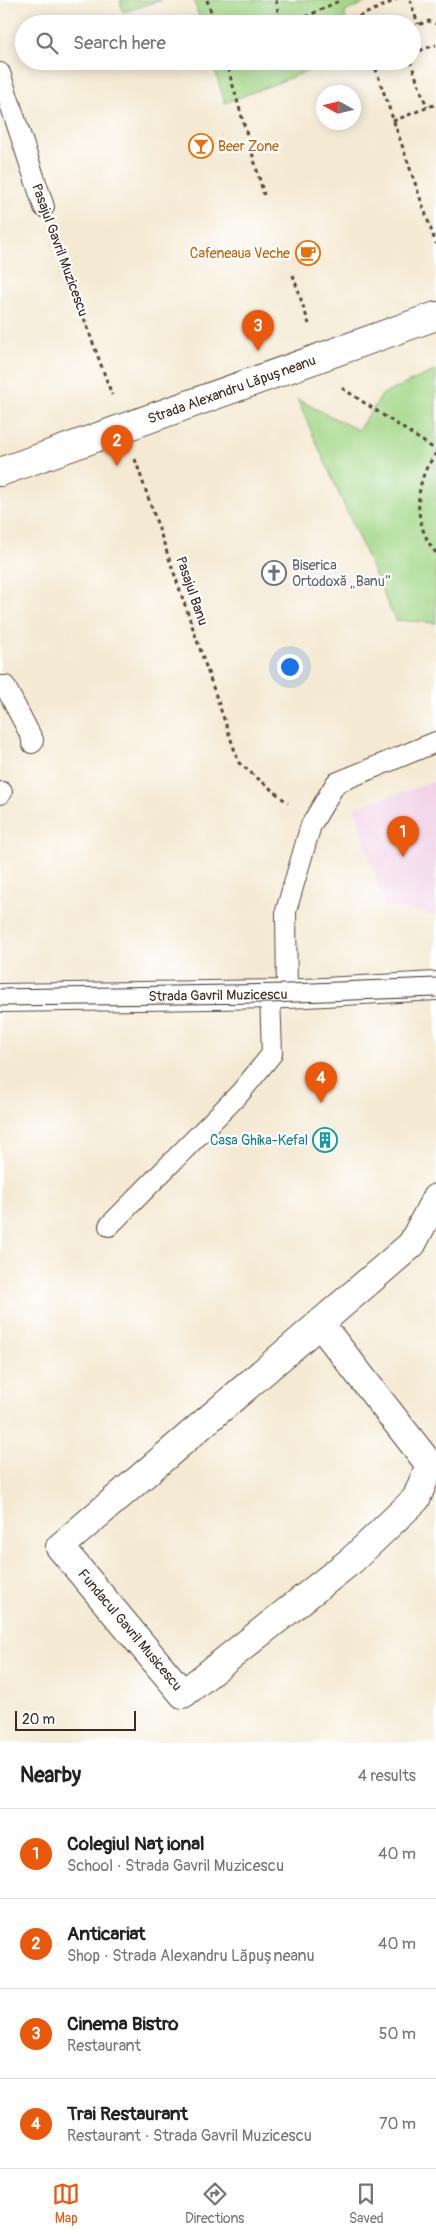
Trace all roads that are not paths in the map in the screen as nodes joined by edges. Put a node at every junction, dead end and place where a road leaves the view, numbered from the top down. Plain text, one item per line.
1 (0, 73) edge
2 (44, 208) road end
3 (436, 316) edge
4 (0, 472) edge
5 (0, 686) edge
6 (32, 742) dead end
7 (436, 742) edge
8 (436, 986) edge
9 (279, 994) junction
10 (0, 998) edge
11 (436, 1198) edge
12 (109, 1226) dead end
13 (320, 1324) junction

1 - 2 lane, Pasajul Gavril Muzicescu
3 - 4 street, Strada Alexandru Lăpușneanu
5 - 6 lane
7 - 9 lane
8 - 9 street, Strada Gavril Muzicescu
9 - 10 street, Strada Gavril Muzicescu
9 - 12 lane
11 - 13 street, Fundacul Gavril Musicescu
13 - 13 street, Fundacul Gavril Musicescu

